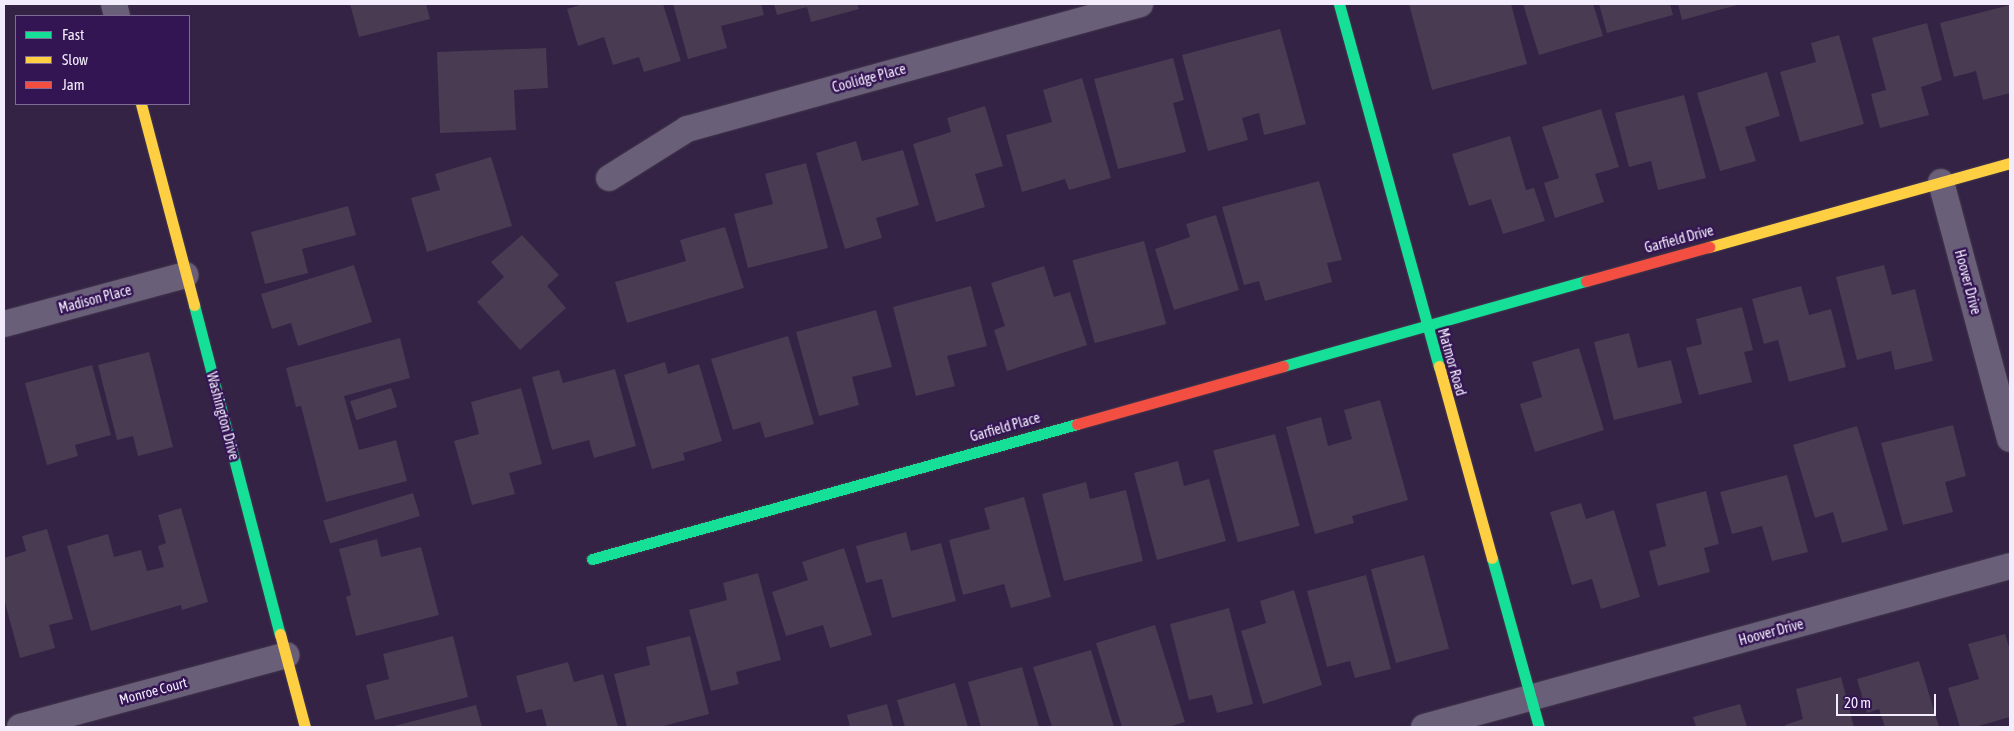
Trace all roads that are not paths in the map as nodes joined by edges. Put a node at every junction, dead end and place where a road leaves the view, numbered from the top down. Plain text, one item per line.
1 (1140, 4) edge
2 (1339, 4) edge
3 (141, 105) edge
4 (2010, 164) edge
5 (609, 178) dead end
6 (1941, 182) junction
7 (186, 275) junction
8 (4, 324) edge
9 (1426, 324) junction
10 (2010, 439) edge
11 (592, 559) dead end
12 (2010, 566) edge
13 (286, 655) junction
14 (1531, 698) junction
15 (20, 727) edge
16 (305, 727) edge
17 (1424, 727) edge
18 (1539, 727) edge

1 - 5 street, Coolidge Place
2 - 9 street, Matmor Road
3 - 7 street, Washington Drive
4 - 6 street, Garfield Drive
6 - 9 street, Garfield Drive
6 - 10 street, Hoover Drive
7 - 8 street, Madison Place
7 - 13 street, Washington Drive
9 - 11 street, Garfield Place
9 - 14 street, Matmor Road
12 - 14 street, Hoover Drive
13 - 15 street, Monroe Court
13 - 16 street, Washington Drive
14 - 17 street, Hoover Drive
14 - 18 street, Matmor Road

